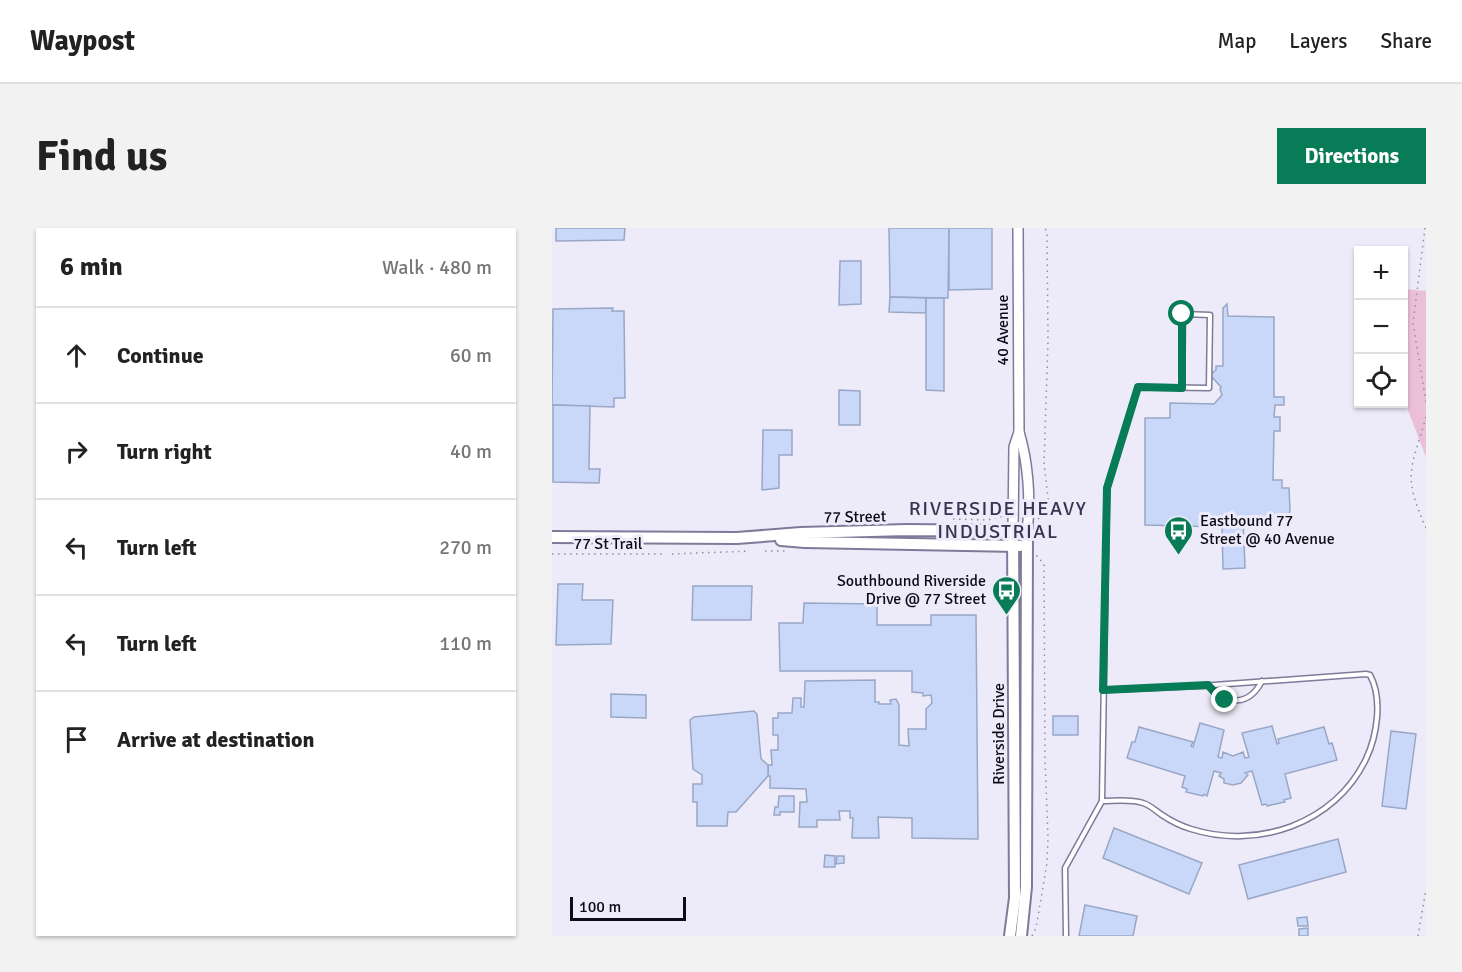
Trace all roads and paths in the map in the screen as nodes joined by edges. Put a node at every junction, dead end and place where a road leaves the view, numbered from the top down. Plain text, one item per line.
1 (1018, 228) edge
2 (1045, 228) edge
3 (1425, 228) edge
4 (1182, 388) junction
5 (1426, 402) edge
6 (1426, 417) edge
7 (1426, 431) edge
8 (1019, 432) junction
9 (1421, 433) junction
10 (953, 519) dead end
11 (1006, 521) dead end
12 (1035, 521) dead end
13 (1426, 528) edge
14 (1014, 531) junction
15 (1027, 531) junction
16 (552, 537) edge
17 (757, 538) junction
18 (1013, 546) junction
19 (1030, 550) junction
20 (750, 551) dead end
21 (552, 554) edge
22 (664, 554) dead end
23 (672, 554) dead end
24 (1263, 681) junction
25 (1208, 685) junction
26 (1103, 690) junction
27 (1102, 801) junction
28 (1426, 889) edge
29 (1010, 936) edge
30 (1021, 936) edge
31 (1032, 936) edge
32 (1066, 936) edge
33 (1418, 936) edge

1 - 8 street, 40 Avenue
2 - 12 path
3 - 5 path
4 - 4 lane
4 - 26 lane
6 - 9 path
7 - 9 path
8 - 14 street, 40 Avenue
8 - 15 street, 40 Avenue
9 - 13 path
10 - 11 path
14 - 15 main road, 77 Street
14 - 17 main road, 77 Street
14 - 18 main road, Riverside Drive
15 - 19 main road, 40 Avenue
16 - 17 main road, 77 Street
17 - 18 main road, 77 Street
18 - 19 main road, 77 Street
18 - 29 main road, Riverside Drive
19 - 30 main road, Riverside Drive
19 - 31 path
20 - 23 path
21 - 22 path, 77 St Trail
24 - 25 lane
24 - 25 lane
24 - 27 lane
25 - 26 lane
26 - 27 lane
27 - 32 lane
28 - 33 path

